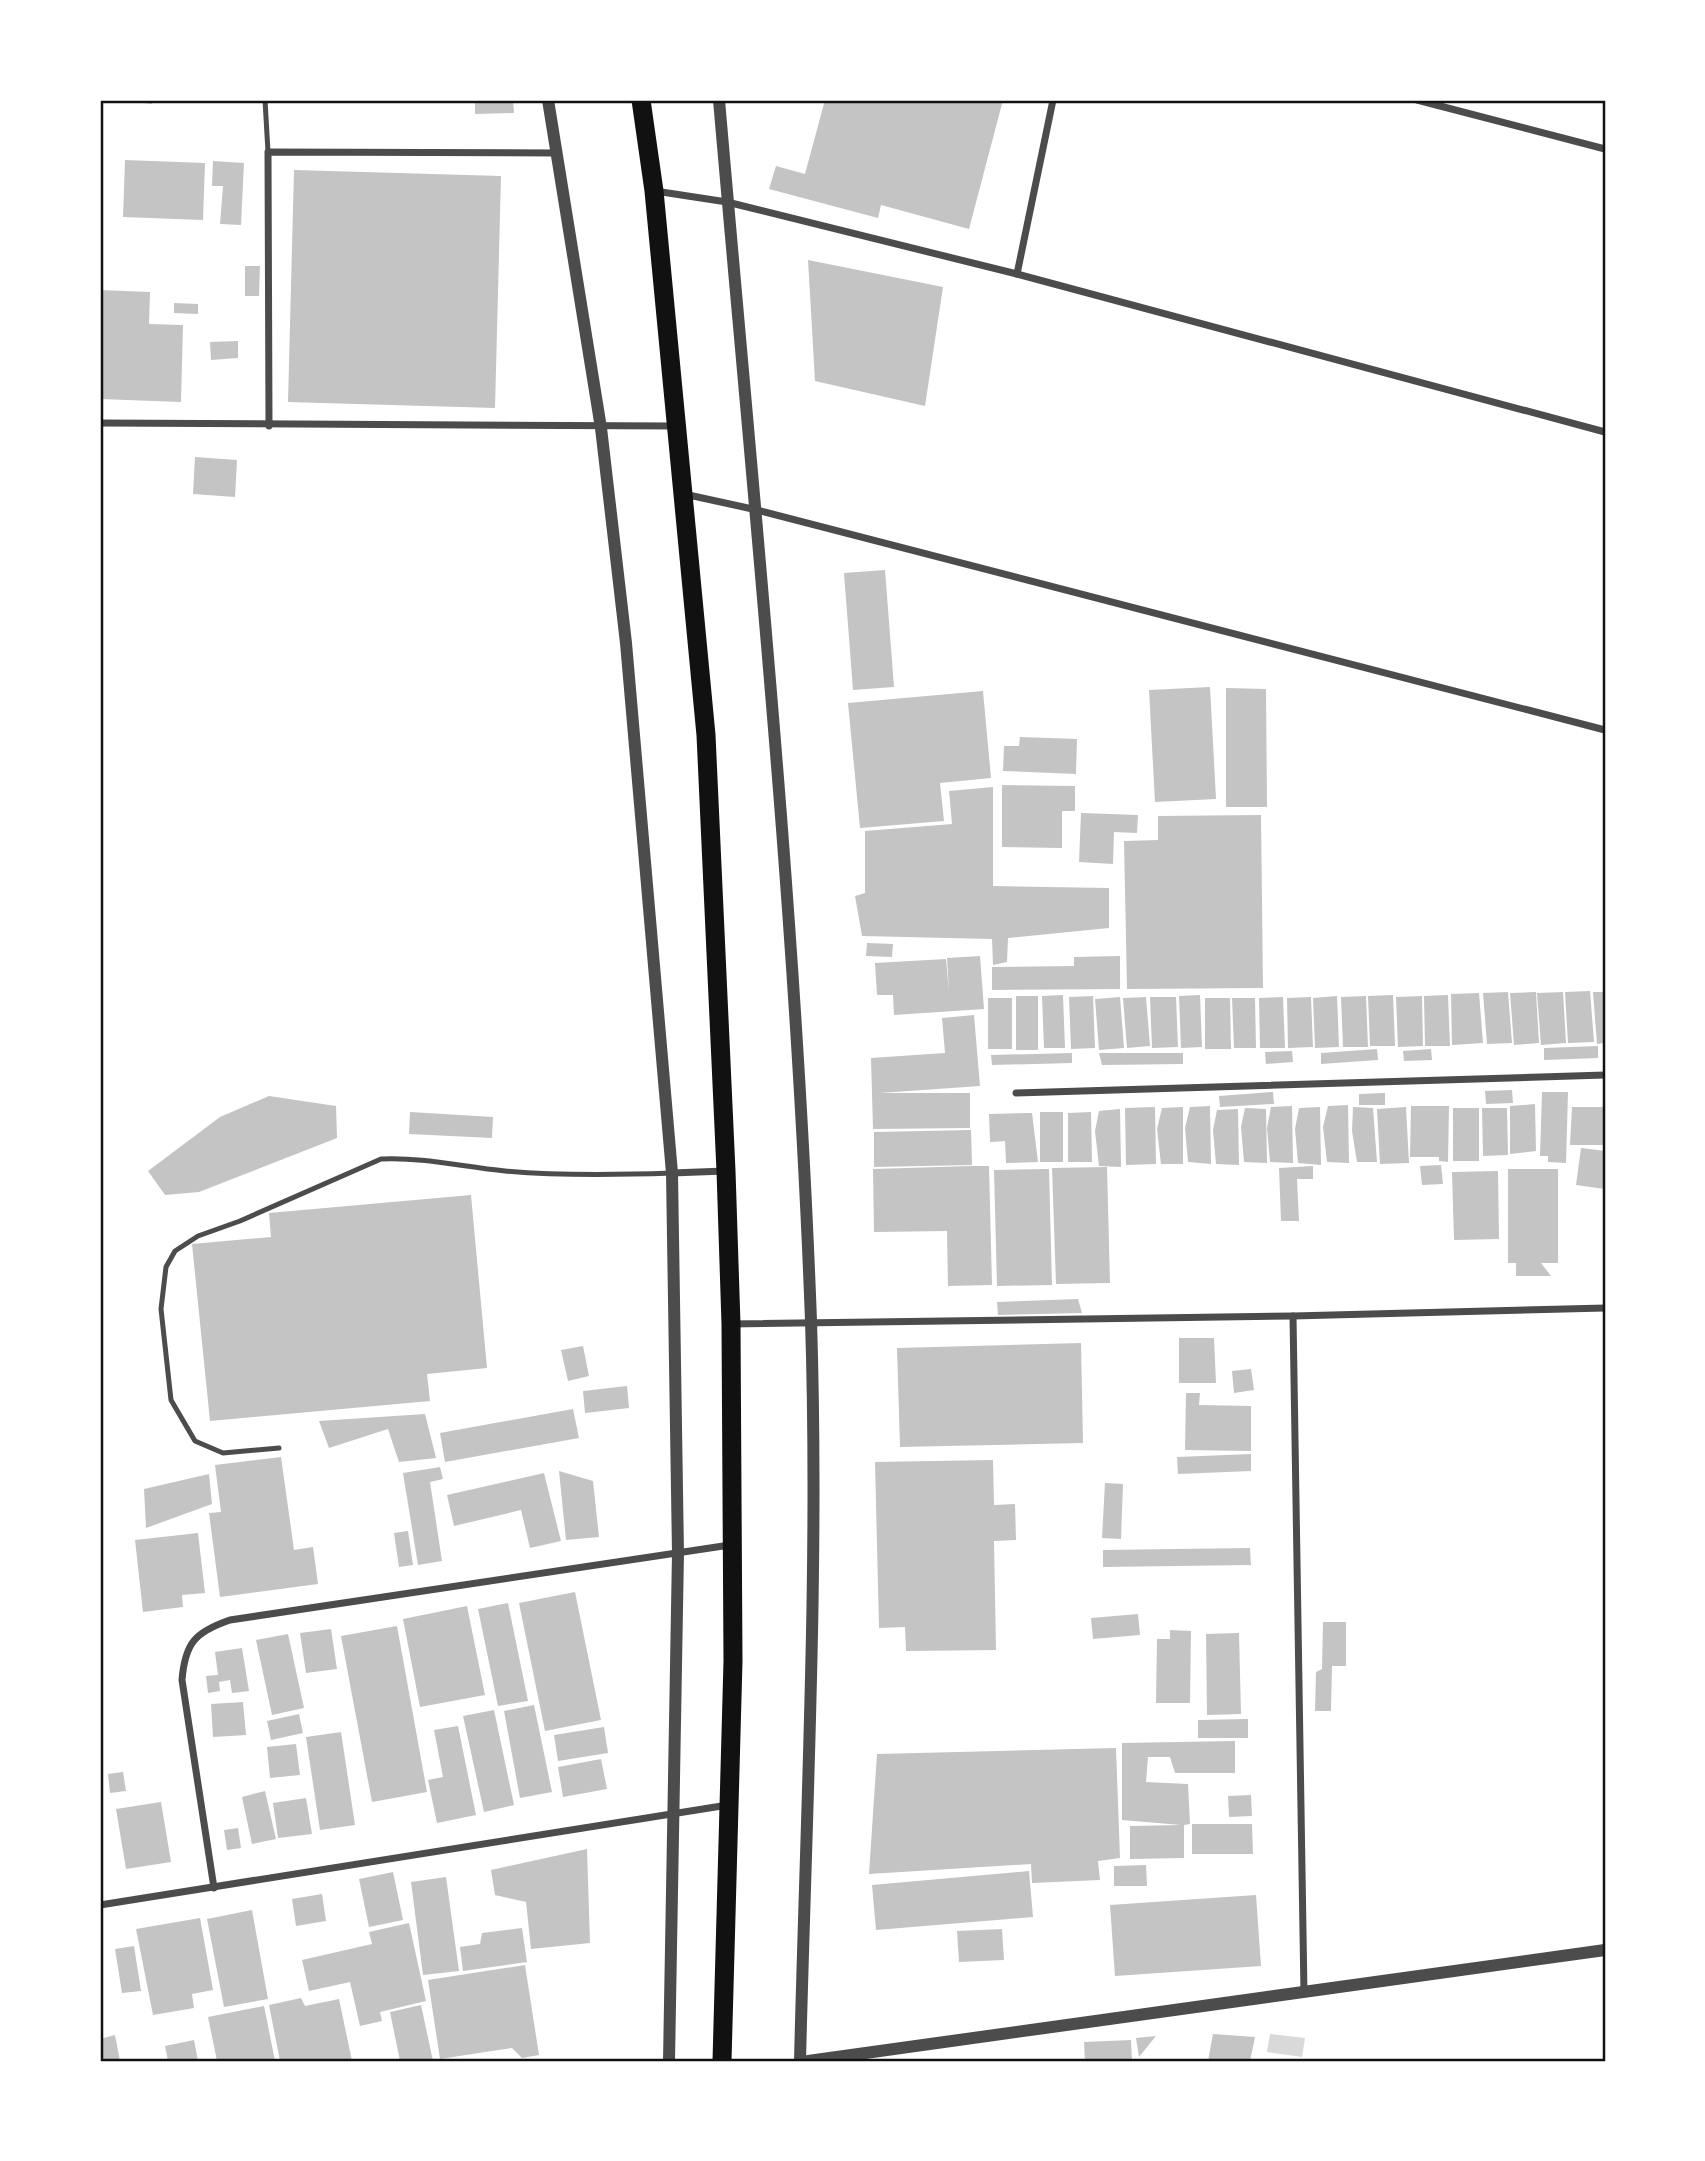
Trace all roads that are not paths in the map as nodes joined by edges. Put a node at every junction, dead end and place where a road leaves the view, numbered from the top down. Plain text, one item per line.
1 (265, 100) edge
2 (548, 100) edge
3 (640, 100) edge
4 (719, 100) edge
5 (1053, 100) edge
6 (1417, 100) edge
7 (1605, 149) edge
8 (268, 152) junction
9 (556, 153) junction
10 (654, 191) junction
11 (727, 202) junction
12 (1017, 274) junction
13 (100, 423) edge
14 (269, 426) junction
15 (675, 426) junction
16 (601, 428) junction
17 (1605, 432) edge
18 (682, 494) junction
19 (757, 510) junction
20 (1605, 730) edge
21 (1605, 1075) edge
22 (1016, 1093) dead end
23 (726, 1171) junction
24 (672, 1173) junction
25 (1605, 1308) edge
26 (1293, 1316) junction
27 (811, 1323) junction
28 (731, 1324) junction
29 (279, 1448) dead end
30 (733, 1545) junction
31 (678, 1553) junction
32 (731, 1804) junction
33 (676, 1813) junction
34 (214, 1888) junction
35 (100, 1905) edge
36 (1605, 1950) edge
37 (1304, 1993) junction
38 (669, 2061) edge
39 (722, 2061) edge
40 (800, 2061) edge
41 (807, 2061) edge

1 - 8 lane
2 - 9 street
3 - 10 highway
4 - 11 street
5 - 12 street
6 - 7 street
8 - 9 street
8 - 14 street
9 - 16 street
10 - 11 street
10 - 15 highway
11 - 12 street
11 - 19 street
12 - 17 street
13 - 14 street
14 - 16 street
15 - 16 street
15 - 18 highway
16 - 24 street
18 - 19 street
18 - 23 highway
19 - 20 street
19 - 27 street
21 - 22 street
23 - 24 street
23 - 28 highway
24 - 29 lane
24 - 31 street
25 - 26 street
26 - 27 street
26 - 37 street
27 - 28 street
27 - 40 street
28 - 30 highway
30 - 31 street
30 - 32 highway
31 - 33 street
31 - 34 street
32 - 33 street
32 - 39 highway
33 - 34 street
33 - 38 street
34 - 35 street
36 - 37 street
37 - 41 street

